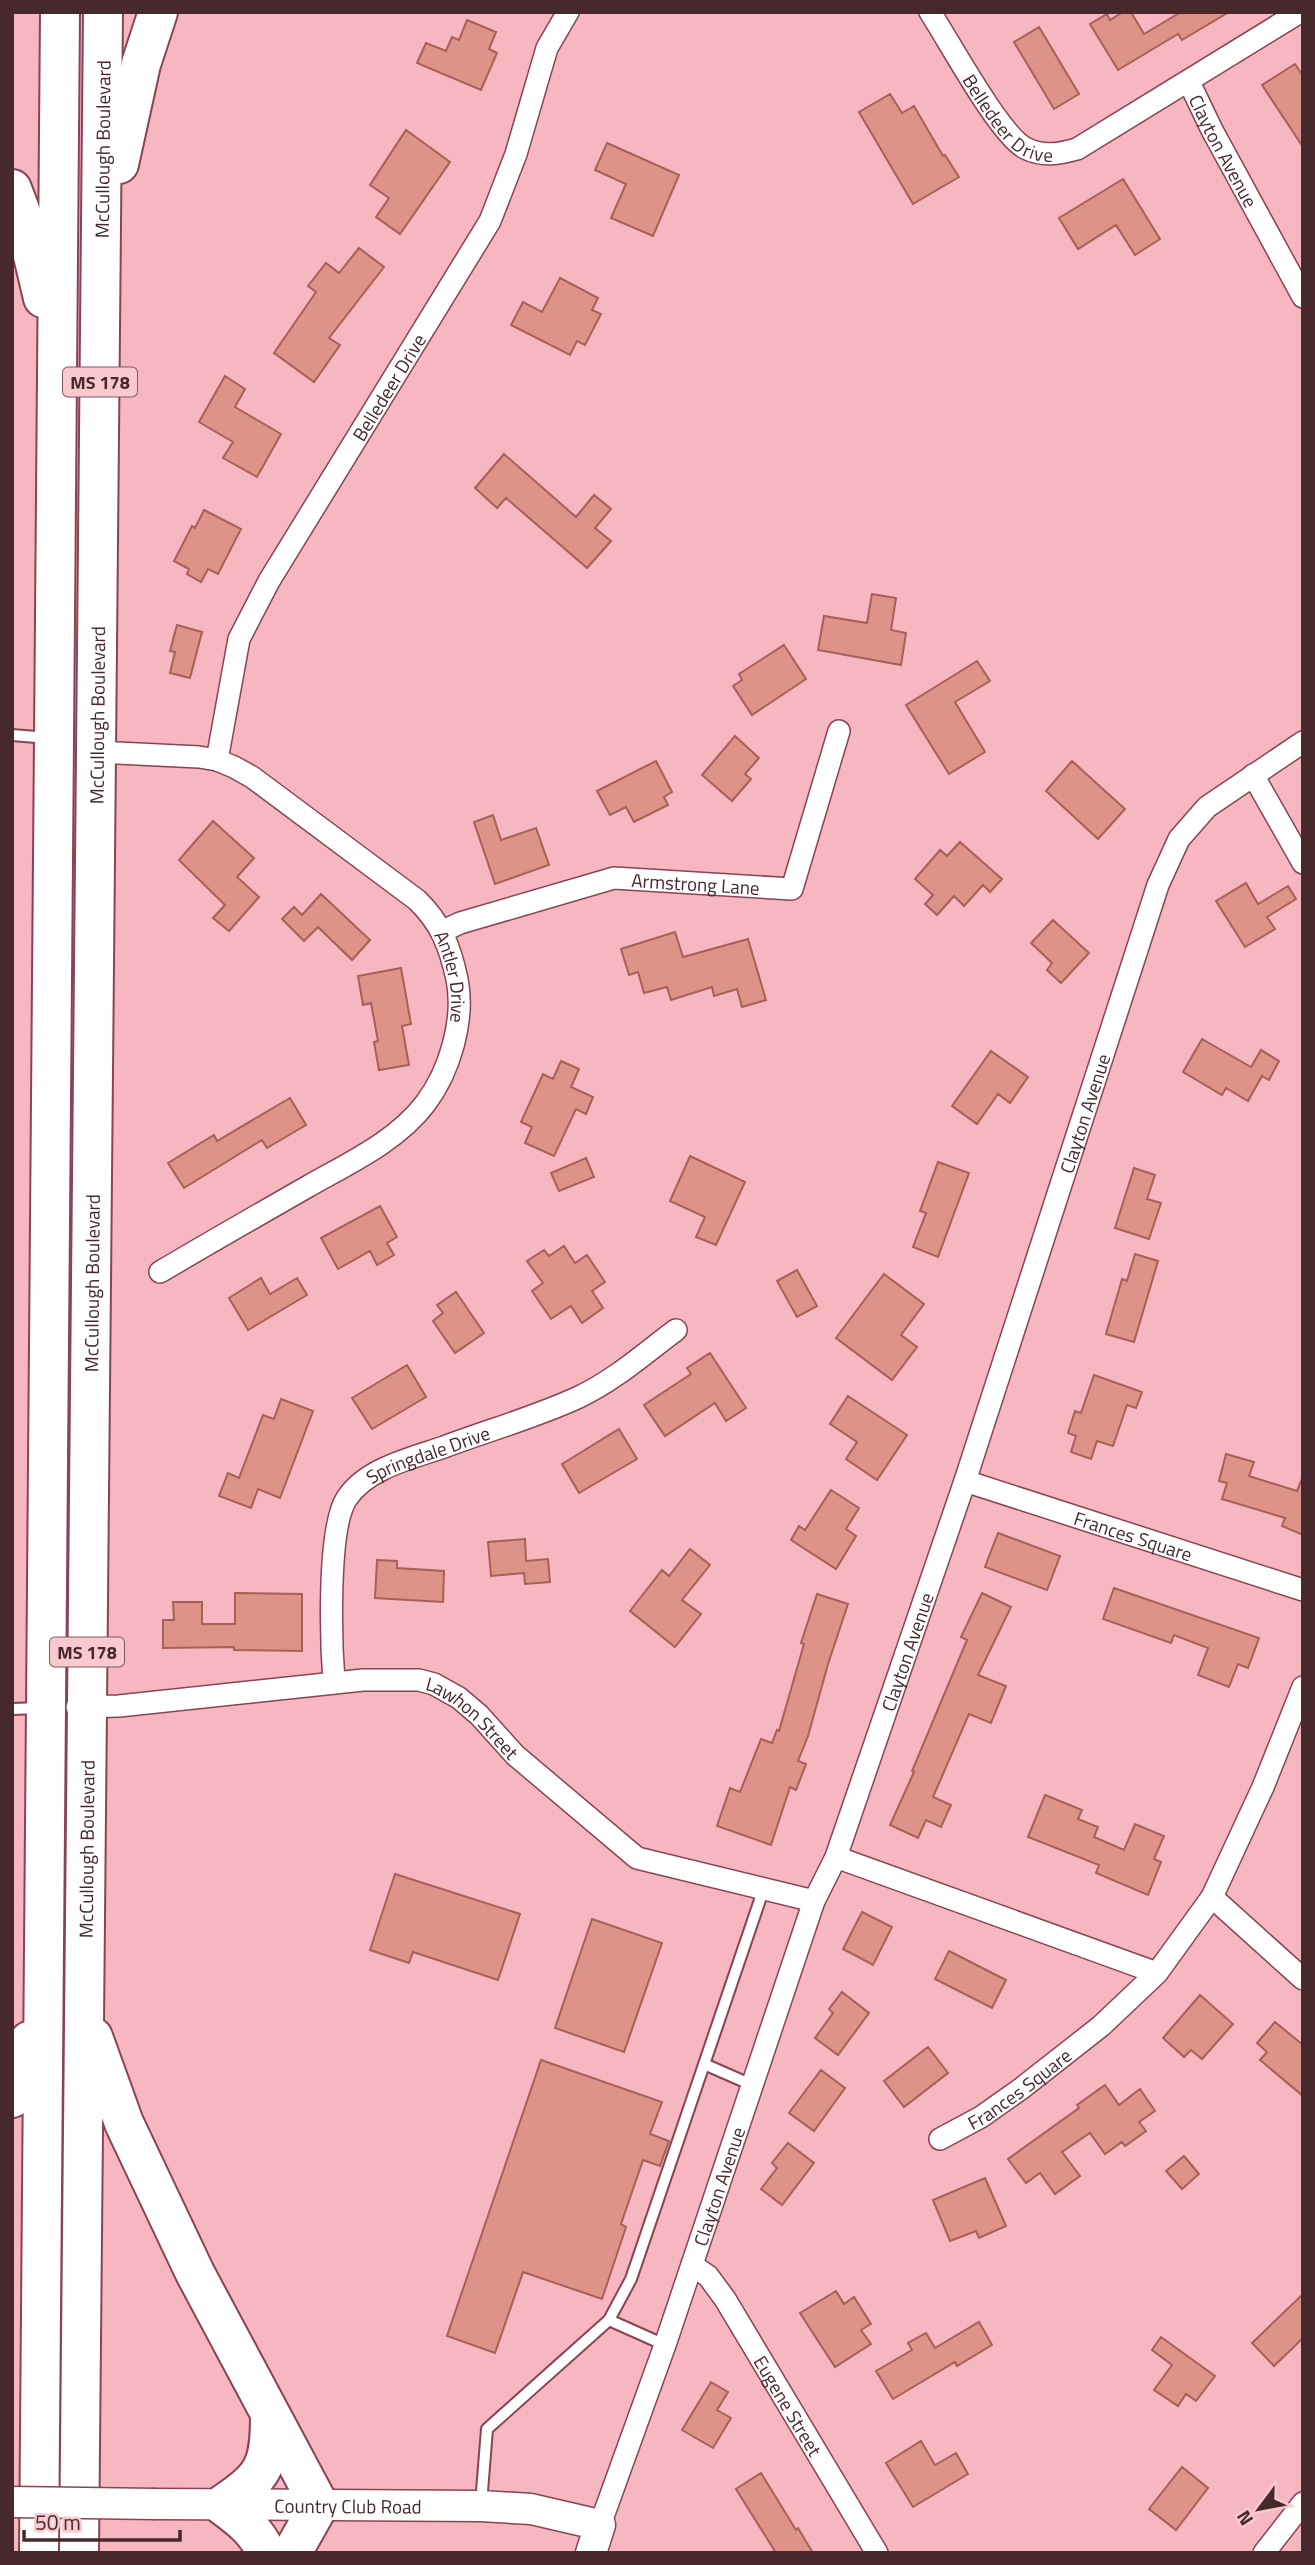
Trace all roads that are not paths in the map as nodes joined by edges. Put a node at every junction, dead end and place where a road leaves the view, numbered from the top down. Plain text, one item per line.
1 (60, 12) edge
2 (103, 12) edge
3 (158, 12) edge
4 (568, 12) edge
5 (930, 12) edge
6 (1300, 12) edge
7 (1189, 82) junction
8 (12, 189) edge
9 (102, 248) junction
10 (1303, 297) edge
11 (57, 361) junction
12 (55, 563) junction
13 (839, 730) dead end
14 (12, 735) edge
15 (54, 739) junction
16 (1303, 742) edge
17 (97, 752) junction
18 (217, 760) junction
19 (1253, 775) junction
20 (1303, 863) edge
21 (443, 931) junction
22 (95, 955) junction
23 (160, 1272) dead end
24 (50, 1298) junction
25 (90, 1303) junction
26 (676, 1330) dead end
27 (965, 1481) junction
28 (1303, 1590) edge
29 (334, 1682) junction
30 (1303, 1687) edge
31 (87, 1706) junction
32 (29, 1708) edge
33 (836, 1857) junction
34 (764, 1888) junction
35 (1212, 1896) junction
36 (814, 1901) junction
37 (1157, 1973) junction
38 (1303, 1979) edge
39 (43, 1988) junction
40 (85, 2015) junction
41 (704, 2064) junction
42 (752, 2085) junction
43 (12, 2098) edge
44 (940, 2138) dead end
45 (692, 2265) junction
46 (609, 2320) junction
47 (665, 2345) junction
48 (270, 2415) junction
49 (12, 2502) edge
50 (1303, 2503) edge
51 (222, 2505) junction
52 (319, 2505) junction
53 (481, 2506) junction
54 (595, 2539) edge
55 (39, 2553) edge
56 (79, 2553) edge
57 (266, 2553) edge
58 (292, 2553) edge
59 (877, 2553) edge
60 (1264, 2553) edge

1 - 11 highway, McCullough Boulevard / MS 178
2 - 9 highway, McCullough Boulevard / MS 178
3 - 9 highway
4 - 18 street, Belledeer Drive
5 - 7 street, Belledeer Drive
6 - 7 street, Clayton Avenue
7 - 10 street, Clayton Avenue
8 - 11 highway
9 - 17 highway, McCullough Boulevard / MS 178
11 - 12 highway, McCullough Boulevard / MS 178
12 - 15 highway, McCullough Boulevard / MS 178
12 - 17 highway
13 - 21 street, Armstrong Lane
14 - 15 lane
15 - 22 highway
15 - 24 highway, McCullough Boulevard / MS 178
16 - 19 street, Clayton Avenue
17 - 18 street, Antler Drive
17 - 22 highway, McCullough Boulevard / MS 178
18 - 21 street, Antler Drive
19 - 20 street
19 - 27 street, Clayton Avenue
21 - 23 street, Antler Drive
22 - 25 highway, McCullough Boulevard / MS 178
24 - 25 highway
24 - 32 highway, McCullough Boulevard / MS 178
25 - 31 highway, McCullough Boulevard / MS 178
26 - 29 street, Springdale Drive
27 - 28 street, Frances Square
27 - 33 street, Clayton Avenue
29 - 31 street, Lawhon Street
29 - 34 street, Lawhon Street
30 - 35 street, Frances Square
31 - 32 street, Lawhon Street
31 - 40 highway, McCullough Boulevard / MS 178
32 - 39 highway, McCullough Boulevard / MS 178
33 - 36 street, Clayton Avenue
33 - 37 street
34 - 36 street, Lawhon Street
34 - 41 lane
35 - 37 street, Frances Square
35 - 38 street
36 - 42 street, Clayton Avenue
37 - 44 street, Frances Square
39 - 43 highway
39 - 55 highway, McCullough Boulevard / MS 178
40 - 48 highway
40 - 56 highway, McCullough Boulevard / MS 178
41 - 42 lane
41 - 46 lane
42 - 45 street, Clayton Avenue
45 - 47 street, Clayton Avenue
45 - 59 street, Eugene Street
46 - 47 lane
46 - 53 lane
47 - 54 street, Clayton Avenue
48 - 51 highway
48 - 52 highway
49 - 51 street, Country Club Road, bridge
50 - 60 street
51 - 52 street, Country Club Road
51 - 57 highway
52 - 53 street, Country Club Road
52 - 58 highway
53 - 54 street, Country Club Road

